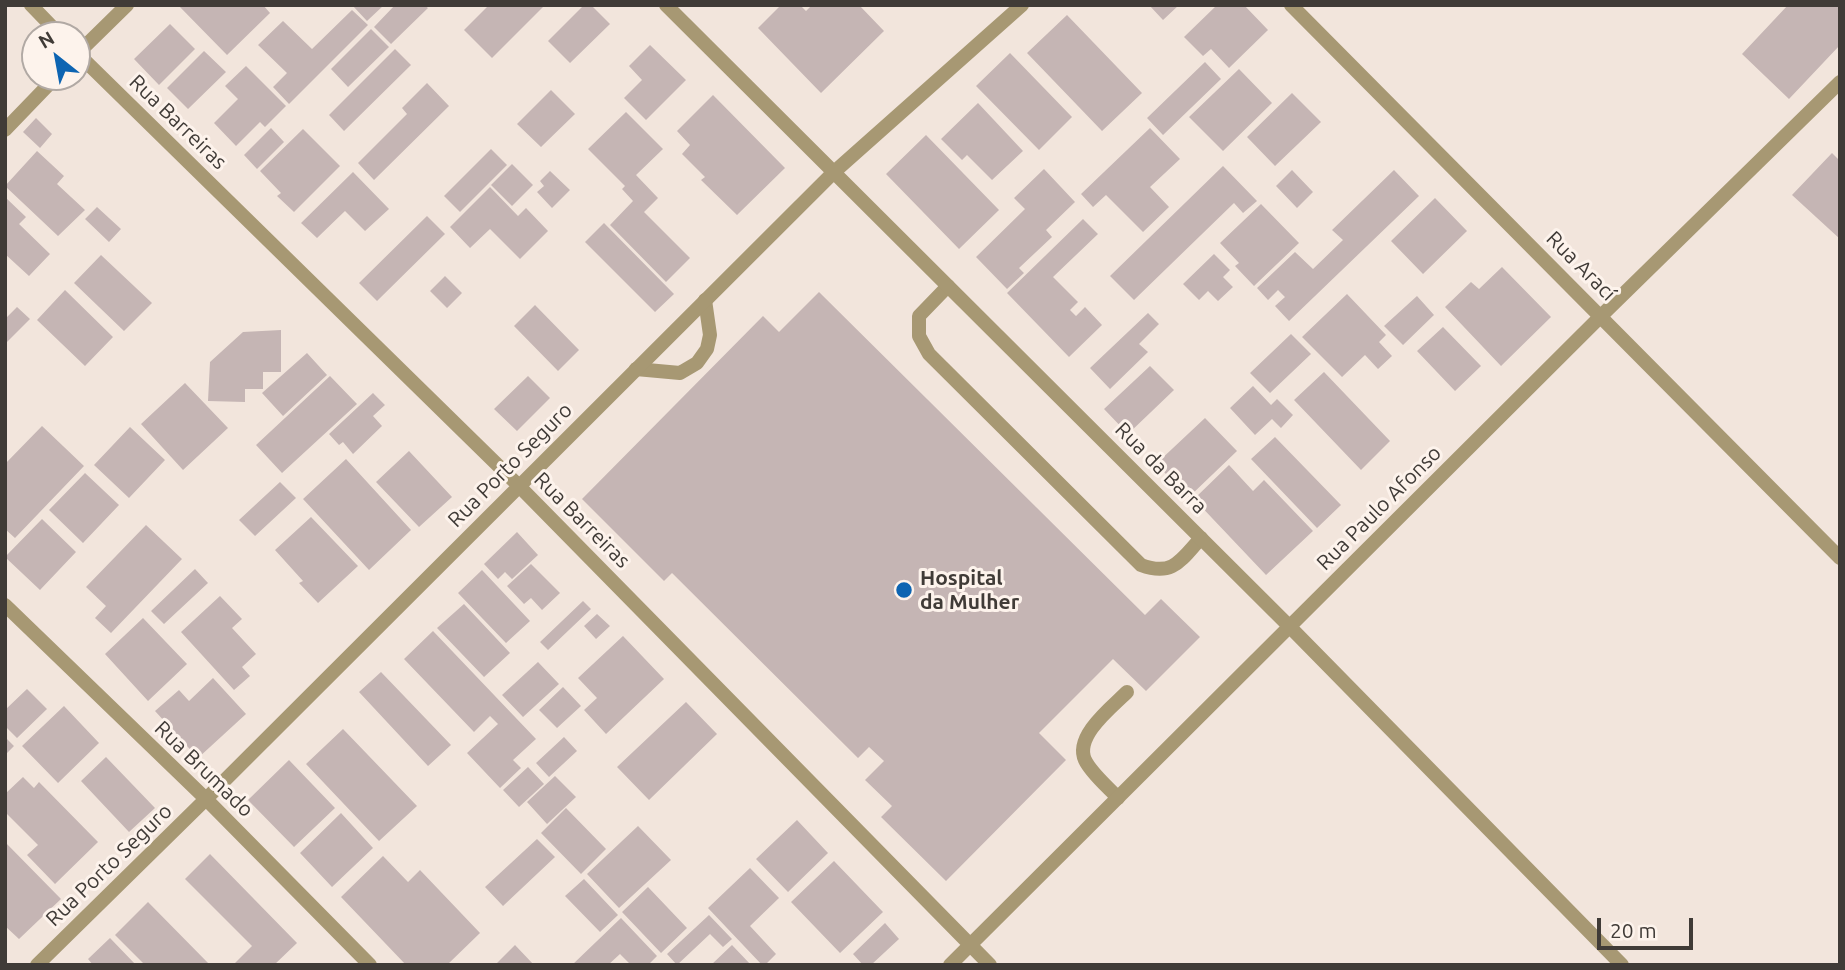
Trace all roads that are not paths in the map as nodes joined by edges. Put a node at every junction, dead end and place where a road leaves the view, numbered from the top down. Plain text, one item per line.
1 (31, 5) edge
2 (127, 5) edge
3 (666, 5) edge
4 (1022, 5) edge
5 (1291, 5) edge
6 (46, 21) edge
7 (91, 40) edge
8 (91, 67) edge
9 (1840, 82) edge
10 (42, 91) edge
11 (5, 130) edge
12 (833, 173) junction
13 (948, 286) junction
14 (705, 300) junction
15 (1601, 316) junction
16 (636, 369) junction
17 (518, 485) junction
18 (1201, 538) junction
19 (1840, 558) edge
20 (5, 606) edge
21 (1290, 627) junction
22 (1127, 692) dead end
23 (1118, 797) junction
24 (206, 799) junction
25 (970, 945) junction
26 (37, 965) edge
27 (370, 965) edge
28 (950, 965) edge
29 (990, 965) edge
30 (1622, 965) edge

1 - 6 street
2 - 7 street
3 - 12 street, Rua da Barra
4 - 12 street, Rua Porto Seguro
5 - 15 street, Rua Arací
8 - 17 street, Rua Barreiras
9 - 15 street, Rua Paulo Afonso
10 - 11 street
12 - 13 street, Rua da Barra
12 - 14 street, Rua Porto Seguro
13 - 18 street, Rua da Barra
13 - 18 street
14 - 16 street, Rua Porto Seguro
14 - 16 street
15 - 19 street, Rua Arací
15 - 21 street, Rua Paulo Afonso
16 - 17 street, Rua Porto Seguro
17 - 24 street, Rua Porto Seguro
17 - 25 street, Rua Barreiras
18 - 21 street, Rua da Barra
20 - 24 street, Rua Brumado
21 - 23 street, Rua Paulo Afonso
21 - 30 street, Rua da Barra
22 - 23 street
23 - 25 street, Rua Paulo Afonso
24 - 26 street, Rua Porto Seguro
24 - 27 street, Rua Brumado
25 - 28 street, Rua Paulo Afonso
25 - 29 street, Rua Barreiras

